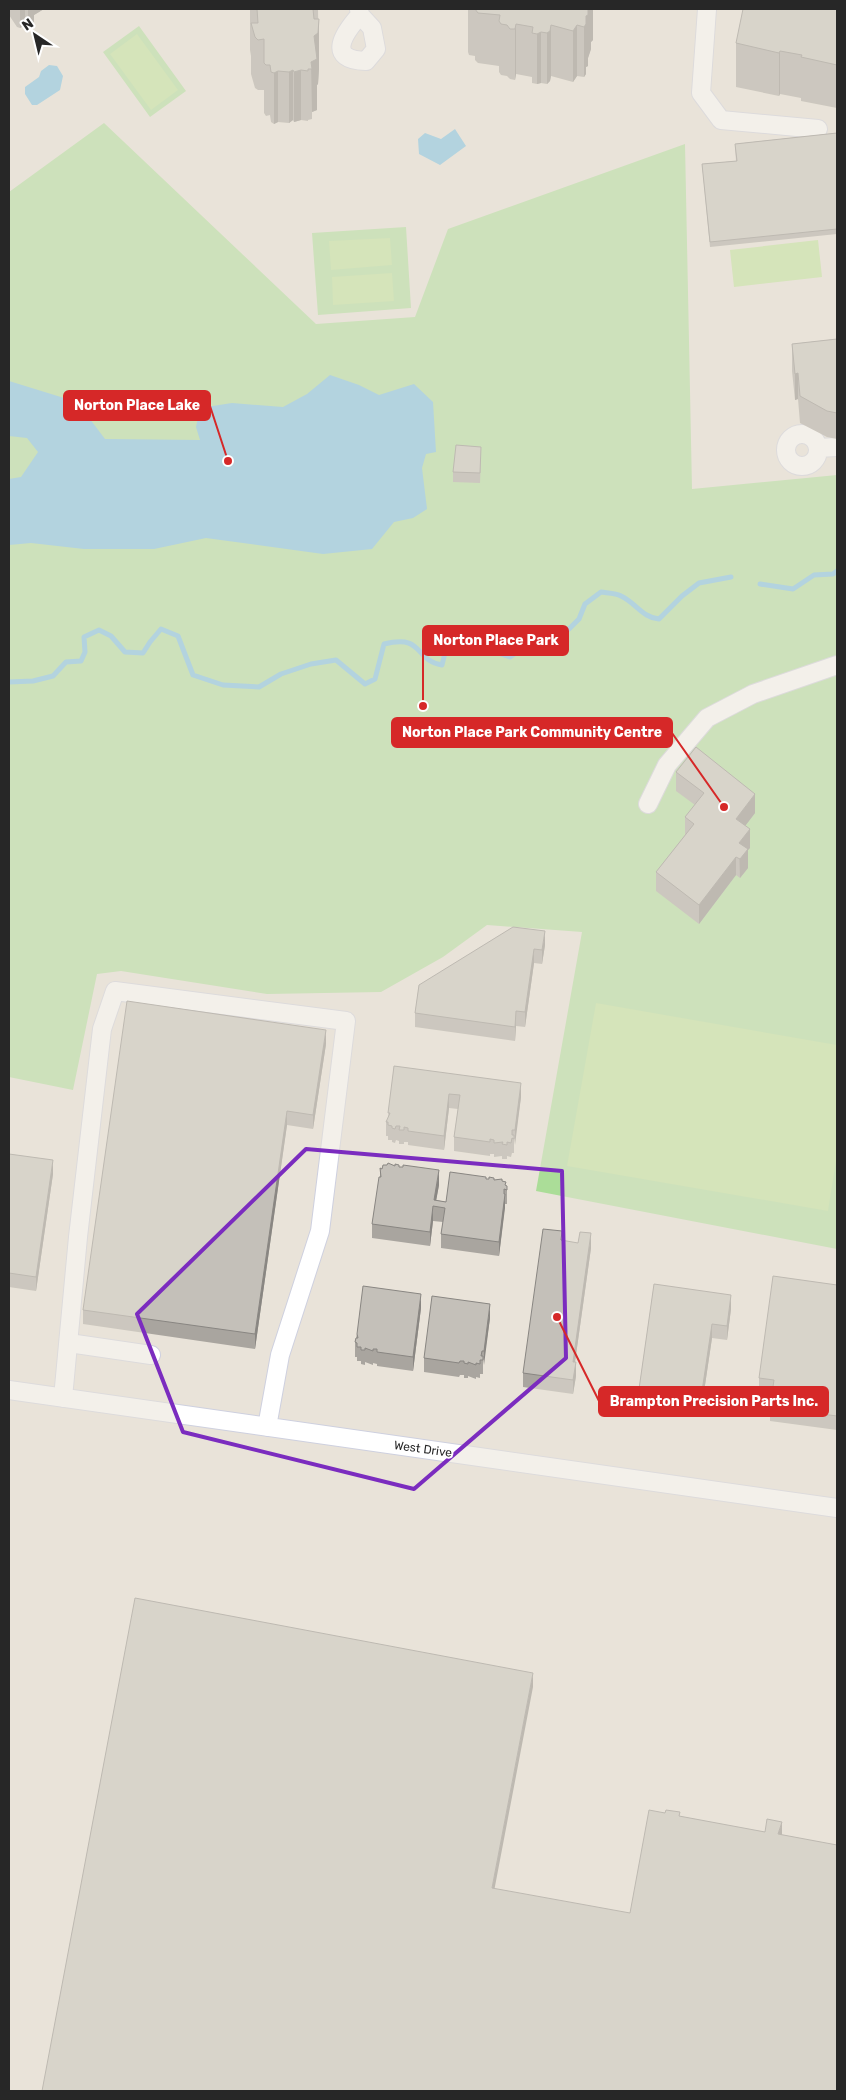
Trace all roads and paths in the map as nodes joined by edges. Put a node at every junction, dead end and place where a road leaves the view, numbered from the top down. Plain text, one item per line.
1 (707, 9) edge
2 (818, 129) dead end
3 (837, 446) edge
4 (818, 448) dead end
5 (837, 665) edge
6 (648, 804) dead end
7 (69, 1343) junction
8 (151, 1355) dead end
9 (9, 1390) edge
10 (64, 1398) junction
11 (267, 1427) junction
12 (837, 1508) edge

1 - 2 street
3 - 4 street
5 - 6 street
7 - 8 street
7 - 10 street
7 - 11 street
9 - 10 street, West Drive
10 - 11 street, West Drive
11 - 12 street, West Drive

